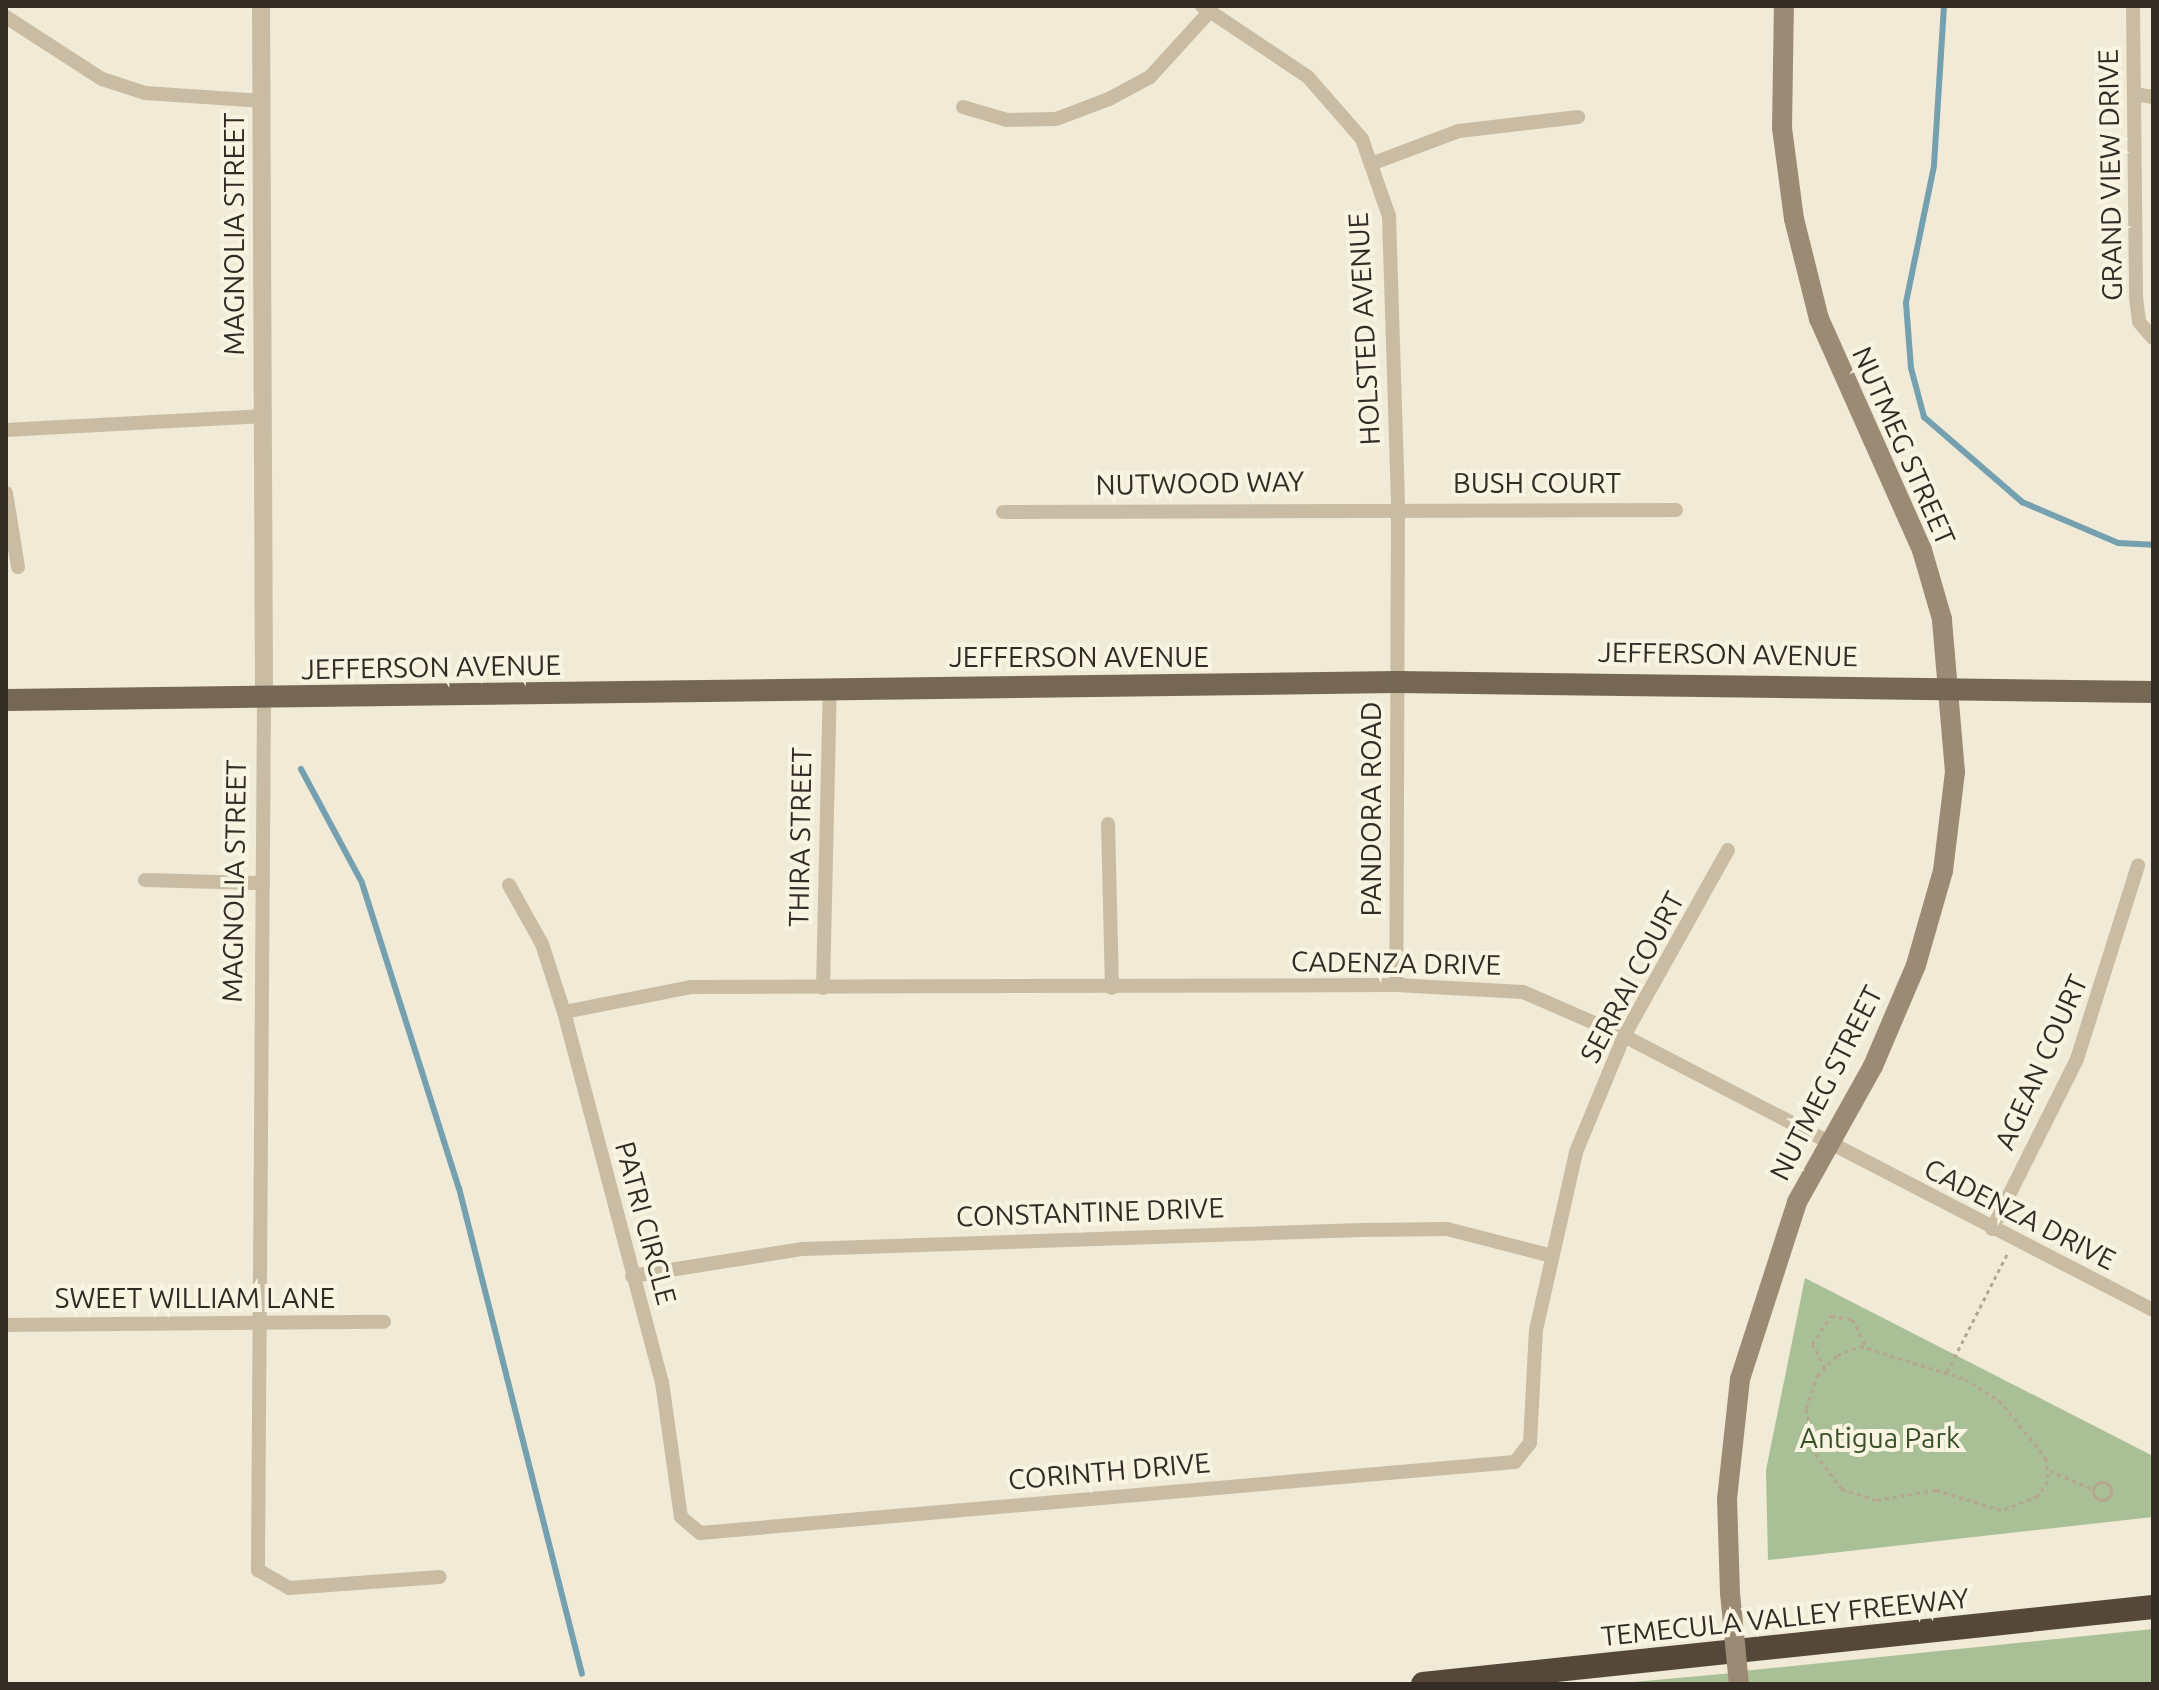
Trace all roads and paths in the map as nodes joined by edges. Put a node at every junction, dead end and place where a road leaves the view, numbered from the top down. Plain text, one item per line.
1 (261, 6) edge
2 (1784, 6) edge
3 (2133, 6) edge
4 (1206, 8) edge
5 (6, 17) edge
6 (2134, 94) junction
7 (2153, 97) edge
8 (261, 101) junction
9 (963, 107) dead end
10 (1578, 117) dead end
11 (1371, 164) junction
12 (2153, 338) edge
13 (263, 416) junction
14 (6, 430) edge
15 (6, 493) edge
16 (1398, 507) junction
17 (1676, 510) dead end
18 (1003, 512) dead end
19 (18, 567) dead end
20 (1397, 682) junction
21 (830, 687) junction
22 (1952, 687) junction
23 (2153, 692) edge
24 (6, 700) edge
25 (264, 701) junction
26 (1108, 824) dead end
27 (1728, 850) dead end
28 (2138, 865) dead end
29 (145, 880) dead end
30 (263, 883) junction
31 (509, 885) dead end
32 (1396, 985) junction
33 (823, 988) junction
34 (1112, 988) junction
35 (564, 1012) junction
36 (1624, 1036) junction
37 (1828, 1146) junction
38 (1992, 1229) junction
39 (2014, 1240) junction
40 (1548, 1255) junction
41 (632, 1276) junction
42 (2153, 1310) edge
43 (258, 1322) junction
44 (384, 1322) dead end
45 (6, 1325) edge
46 (1867, 1348) junction
47 (1825, 1368) junction
48 (1946, 1372) junction
49 (1476, 1464) joint
50 (2049, 1471) junction
51 (2093, 1489) junction
52 (746, 1530) joint
53 (440, 1577) dead end
54 (2153, 1607) edge
55 (1423, 1684) edge
56 (1739, 1684) edge

1 - 8 street, MAGNOLIA STREET
2 - 22 main road, NUTMEG STREET
3 - 6 street, GRAND VIEW DRIVE
4 - 9 street
4 - 11 street, HOLSTED AVENUE
5 - 8 street
6 - 7 street
6 - 12 street, GRAND VIEW DRIVE
8 - 13 street, MAGNOLIA STREET
10 - 11 street
11 - 16 street, HOLSTED AVENUE
13 - 14 street
13 - 25 street, MAGNOLIA STREET
15 - 19 street
16 - 17 street, BUSH COURT
16 - 18 street, NUTWOOD WAY
16 - 20 street, HOLSTED AVENUE
20 - 21 main road, JEFFERSON AVENUE
20 - 22 main road, JEFFERSON AVENUE
20 - 32 street, PANDORA ROAD
21 - 25 main road, JEFFERSON AVENUE
21 - 33 street, THIRA STREET
22 - 23 main road, JEFFERSON AVENUE
22 - 37 main road, NUTMEG STREET
24 - 25 main road, JEFFERSON AVENUE
25 - 30 street, MAGNOLIA STREET
26 - 34 street
27 - 36 street, SERRAI COURT
28 - 38 street, AGEAN COURT
29 - 30 street
30 - 43 street, MAGNOLIA STREET
31 - 35 street, PATRI CIRCLE
32 - 34 street, CADENZA DRIVE
32 - 36 street, CADENZA DRIVE
33 - 34 street, CADENZA DRIVE
33 - 35 street, CADENZA DRIVE
35 - 41 street, PATRI CIRCLE
36 - 37 street, CADENZA DRIVE
36 - 40 street, SERRAI COURT
37 - 38 street, CADENZA DRIVE
37 - 56 main road, NUTMEG STREET, bridge
38 - 39 street, CADENZA DRIVE
39 - 42 street, CADENZA DRIVE
39 - 48 path
40 - 41 street, CONSTANTINE DRIVE
40 - 49 street, SERRAI COURT
41 - 52 street, PATRI CIRCLE
43 - 44 street, SWEET WILLIAM LANE
43 - 45 street, SWEET WILLIAM LANE
43 - 53 street, MAGNOLIA STREET
46 - 47 path
46 - 47 path
46 - 48 path
47 - 50 path
48 - 50 path
49 - 52 street, CORINTH DRIVE
50 - 51 path
51 - 51 path
54 - 55 highway, TEMECULA VALLEY FREEWAY

